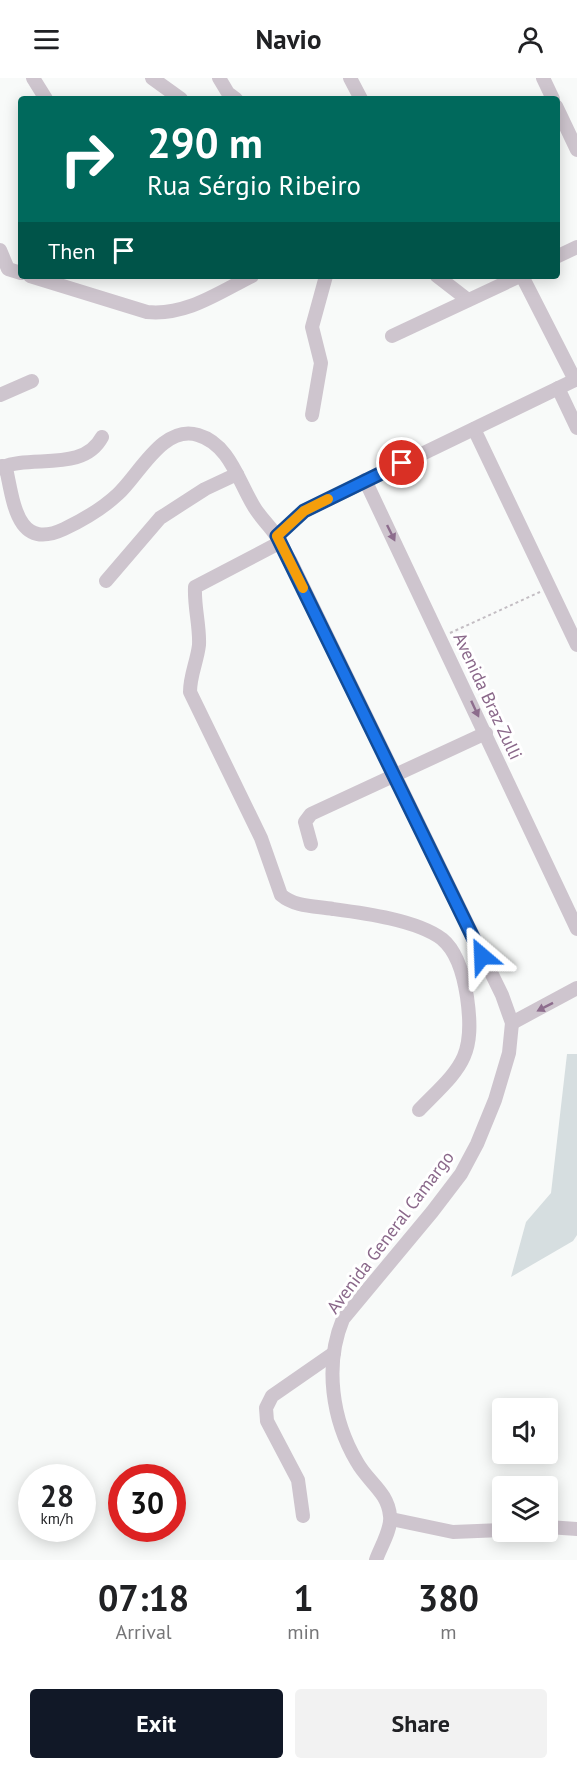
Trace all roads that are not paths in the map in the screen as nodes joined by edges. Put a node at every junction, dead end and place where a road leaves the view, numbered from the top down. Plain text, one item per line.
1 (33, 78) edge
2 (152, 78) edge
3 (219, 78) edge
4 (350, 78) edge
5 (543, 78) edge
6 (45, 96) edge
7 (177, 96) edge
8 (232, 96) edge
9 (359, 96) edge
10 (552, 96) edge
11 (560, 114) edge
12 (577, 150) edge
13 (577, 247) edge
14 (0, 250) edge
15 (560, 255) edge
16 (13, 270) edge
17 (40, 279) edge
18 (246, 279) edge
19 (326, 279) edge
20 (441, 279) edge
21 (514, 279) edge
22 (523, 279) edge
23 (468, 300) junction
24 (392, 336) dead end
25 (576, 379) edge
26 (33, 381) dead end
27 (558, 388) junction
28 (0, 395) edge
29 (312, 415) dead end
30 (577, 428) edge
31 (474, 429) junction
32 (102, 437) dead end
33 (1, 467) edge
34 (237, 474) junction
35 (365, 480) junction
36 (278, 539) junction
37 (106, 580) dead end
38 (577, 645) edge
39 (486, 733) junction
40 (394, 776) junction
41 (311, 844) dead end
42 (577, 893) edge
43 (563, 899) junction
44 (577, 929) edge
45 (577, 988) edge
46 (512, 1023) junction
47 (419, 1110) dead end
48 (334, 1353) junction
49 (303, 1516) dead end
50 (391, 1519) junction
51 (558, 1528) edge
52 (577, 1529) edge
53 (492, 1530) edge
54 (376, 1560) edge

1 - 6 street
2 - 7 street
3 - 8 street
4 - 9 street
5 - 10 street
11 - 12 street
13 - 15 street
14 - 16 street
17 - 18 street
19 - 29 street
20 - 23 street
21 - 23 street
22 - 25 street
23 - 24 street
25 - 27 street
26 - 28 street
27 - 30 street
27 - 31 street
31 - 35 street
31 - 38 street
32 - 33 street
33 - 34 street
34 - 36 street
34 - 37 street
35 - 36 street
35 -> 39 street, Avenida Braz Zulli
36 - 40 street
36 - 47 street
39 - 40 street
39 - 43 street, Avenida Braz Zulli
40 - 41 street
40 - 46 street
42 - 43 street
43 - 44 street, Avenida Braz Zulli
45 -> 46 street
46 - 48 street, Avenida General Camargo
48 - 49 street
48 - 50 street, Avenida General Camargo
50 - 53 street
50 - 54 street
51 - 52 street

